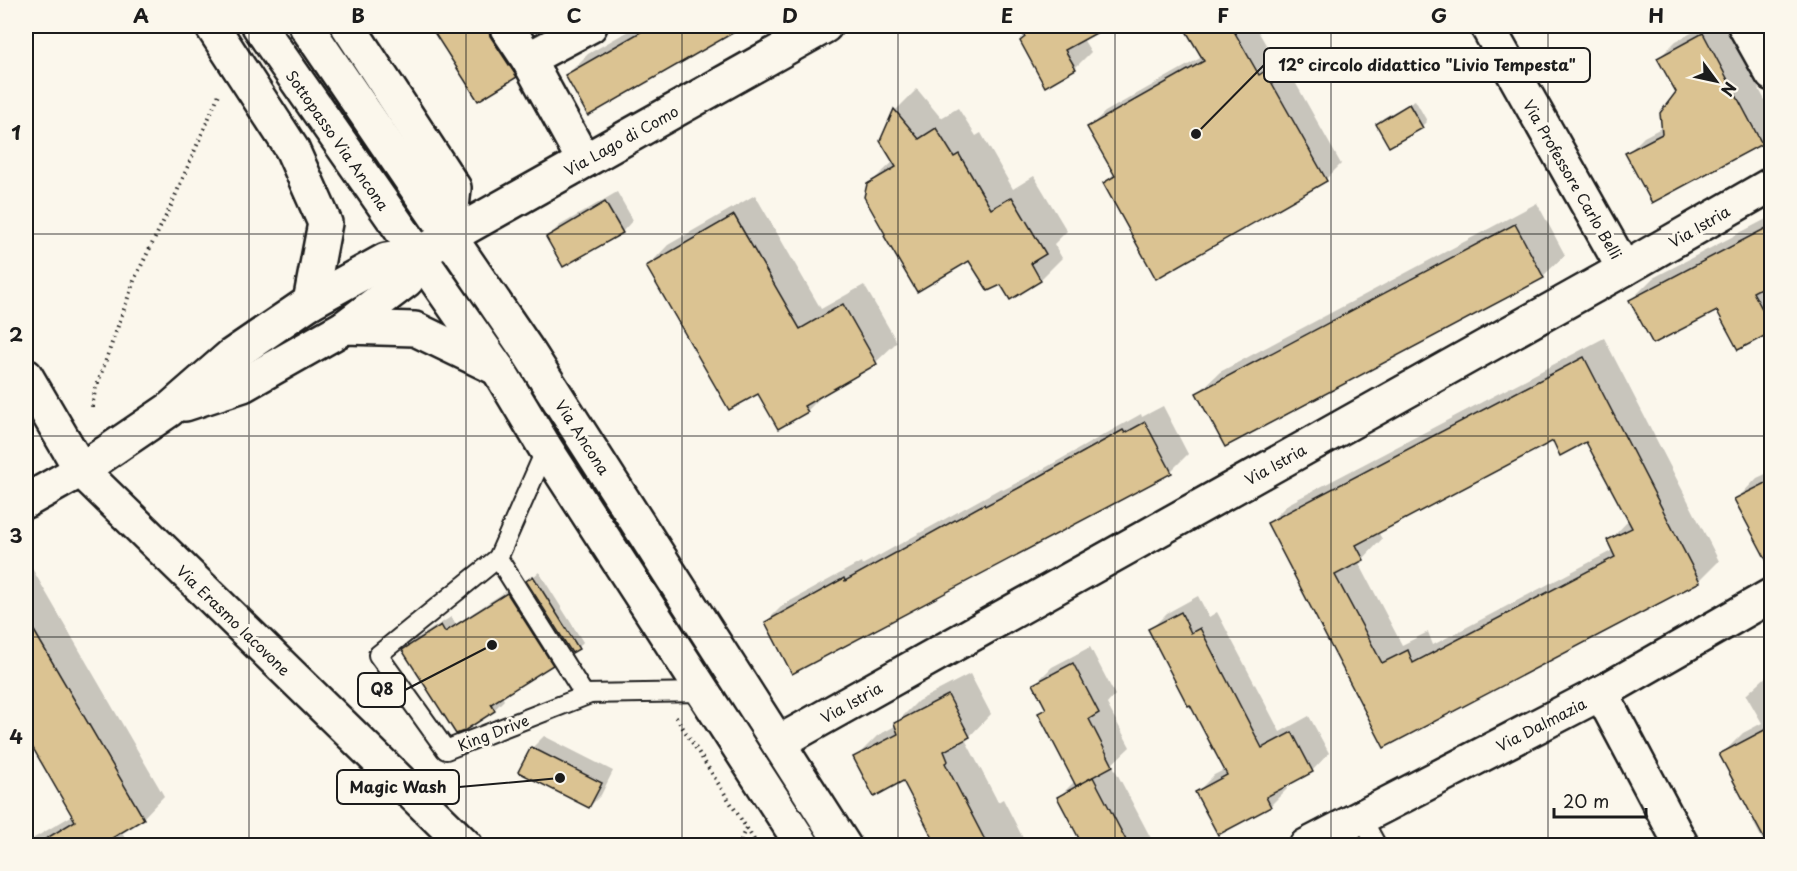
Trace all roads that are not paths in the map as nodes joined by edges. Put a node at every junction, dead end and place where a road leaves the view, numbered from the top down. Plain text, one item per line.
1 (212, 26) edge
2 (259, 26) edge
3 (306, 26) edge
4 (348, 26) edge
5 (506, 26) edge
6 (590, 26) edge
7 (825, 26) edge
8 (1486, 26) edge
9 (1745, 26) edge
10 (528, 59) junction
11 (1772, 75) edge
12 (584, 161) junction
13 (1772, 184) edge
14 (449, 238) junction
15 (417, 255) junction
16 (1624, 269) junction
17 (310, 302) junction
18 (345, 327) junction
19 (498, 369) junction
20 (26, 376) edge
21 (169, 410) junction
22 (546, 449) junction
23 (81, 470) junction
24 (26, 501) edge
25 (498, 558) junction
26 (1772, 595) edge
27 (704, 692) junction
28 (1601, 693) junction
29 (590, 694) junction
30 (778, 743) junction
31 (1361, 817) junction
32 (466, 846) edge
33 (803, 846) edge
34 (844, 846) edge
35 (1306, 846) edge
36 (1377, 846) edge
37 (1683, 846) edge

1 - 17 street
2 - 15 street, Sottopasso Via Ancona
3 - 14 street
4 - 14 street
5 - 10 street
6 - 10 street
7 - 12 street, Via Lago di Como
8 - 16 street, Via Professore Carlo Belli
9 - 11 street
10 - 12 street
12 - 14 street, Via Lago di Como
13 - 16 street, Via Istria
14 - 15 street, Via Lago di Como
14 - 30 street, Via Ancona
15 - 17 street, Via Lago di Como
15 - 18 street, Via Lago di Como
15 - 19 street
16 - 30 street, Via Istria
17 - 21 street, Via Lago di Como
18 - 19 street
18 - 21 street, Via Lago di Como
19 - 22 street
20 - 23 street, Via Erasmo Iacovone
21 - 23 street, Via Lago di Como
22 - 25 lane
22 - 27 street
23 - 24 street, Via Lago di Como
23 - 32 street, Via Erasmo Iacovone
25 - 29 lane
25 - 29 lane, King Drive
26 - 28 street, Via Dalmazia
27 - 29 lane
27 - 33 street
28 - 31 street, Via Dalmazia
28 - 37 street
30 - 34 street, Via Ancona
31 - 35 street, Via Dalmazia
31 - 36 lane

